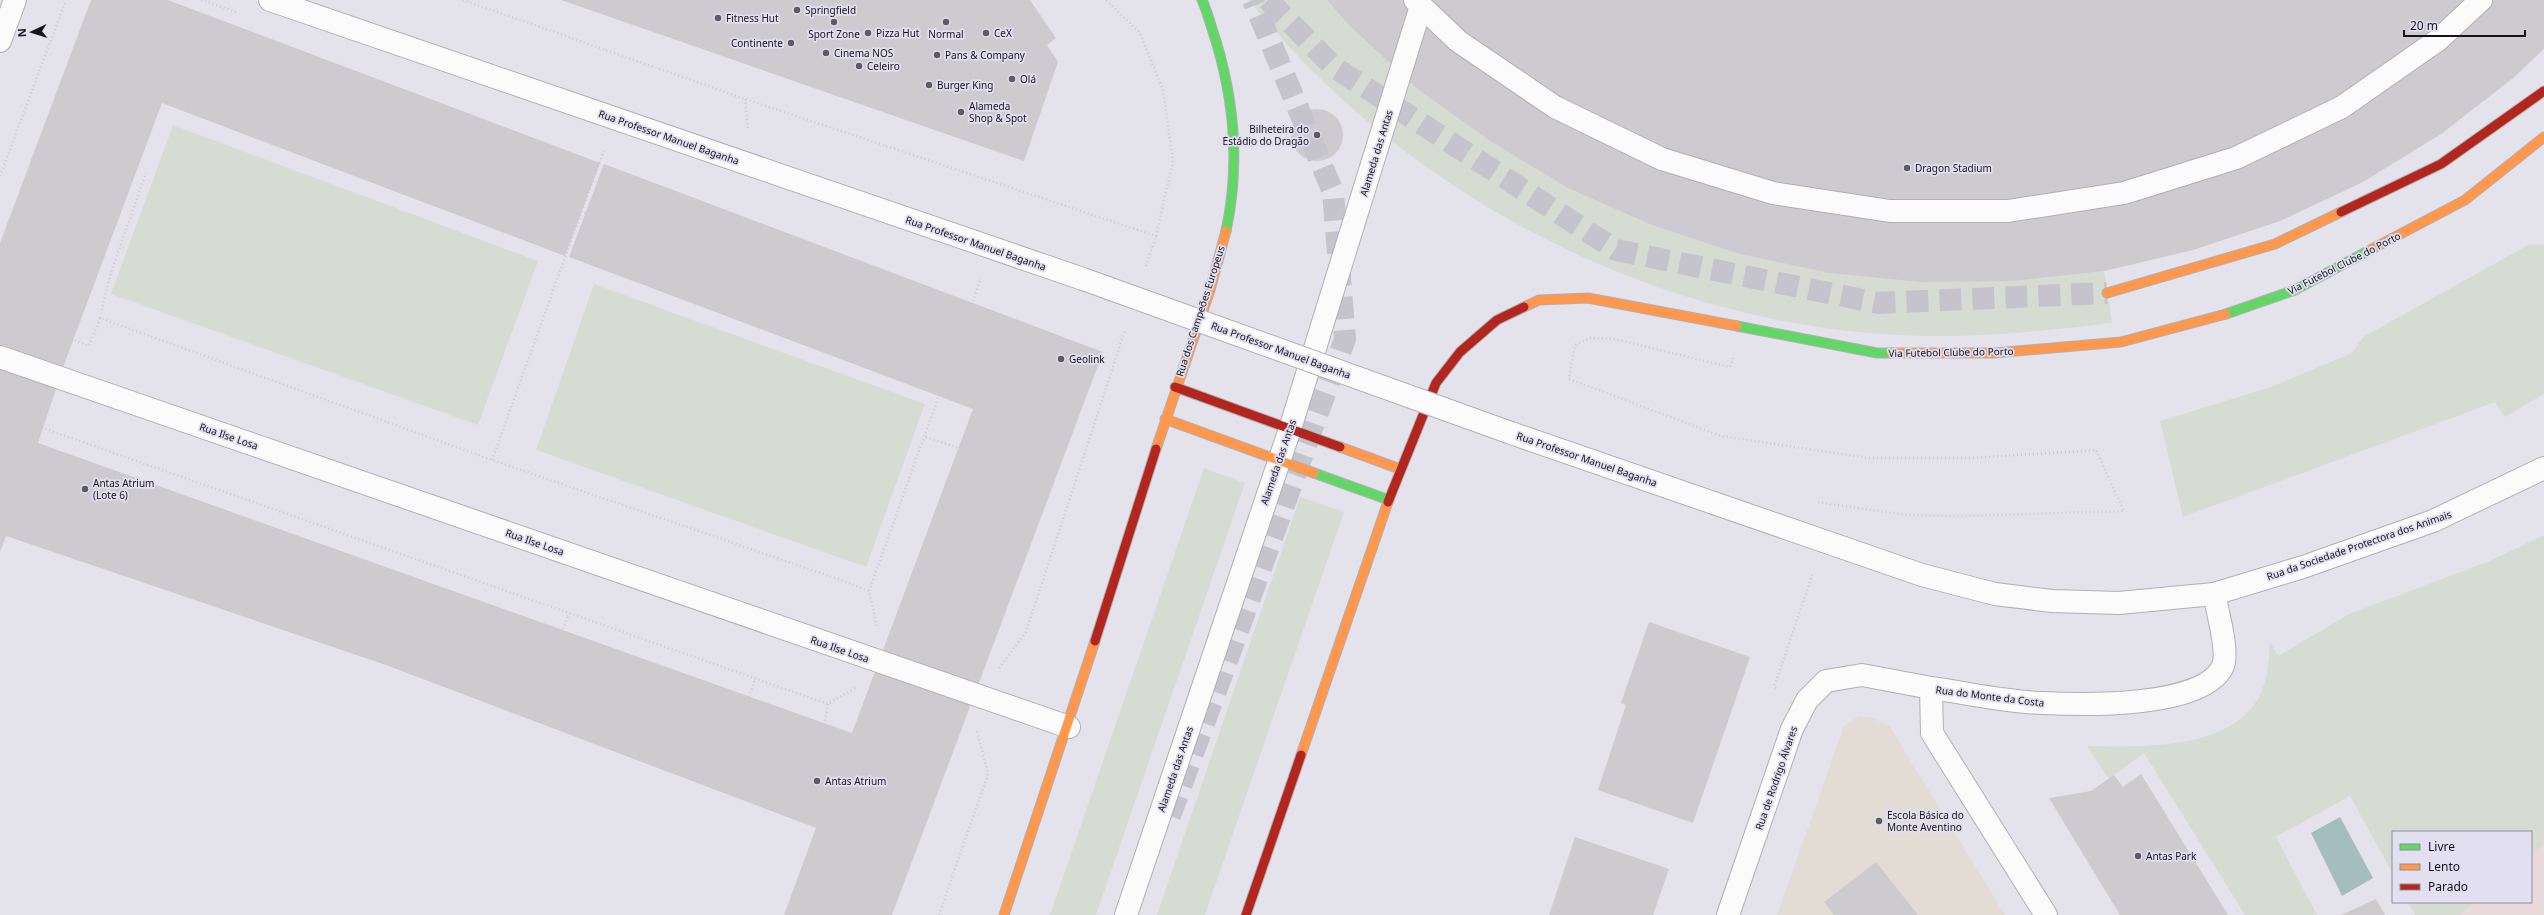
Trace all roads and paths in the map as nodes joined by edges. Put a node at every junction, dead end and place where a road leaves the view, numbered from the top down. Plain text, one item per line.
1 (15, 0) edge
2 (66, 0) edge
3 (270, 0) edge
4 (463, 0) edge
5 (1106, 0) edge
6 (1202, 0) edge
7 (2481, 0) edge
8 (1418, 3) edge
9 (0, 41) edge
10 (2544, 91) edge
11 (2544, 137) edge
12 (605, 148) dead end
13 (557, 162) dead end
14 (146, 173) dead end
15 (0, 176) edge
16 (620, 186) dead end
17 (582, 211) junction
18 (1156, 236) junction
19 (1144, 274) dead end
20 (982, 276) dead end
21 (2107, 293) tunnel mouth
22 (0, 312) edge
23 (100, 318) junction
24 (1127, 326) dead end
25 (1742, 328) junction
26 (0, 357) edge
27 (1175, 387) junction
28 (0, 414) edge
29 (1165, 419) junction
30 (1290, 429) junction
31 (926, 437) junction
32 (492, 460) junction
33 (1279, 460) junction
34 (999, 462) dead end
35 (2544, 468) edge
36 (1400, 469) junction
37 (1389, 500) junction
38 (1809, 501) dead end
39 (1815, 566) dead end
40 (869, 591) junction
41 (2214, 594) junction
42 (569, 614) junction
43 (877, 628) dead end
44 (563, 629) dead end
45 (998, 669) dead end
46 (755, 679) junction
47 (858, 686) dead end
48 (1774, 687) dead end
49 (1932, 688) junction
50 (749, 696) dead end
51 (828, 704) junction
52 (1069, 727) junction
53 (969, 728) dead end
54 (889, 769) dead end
55 (939, 915) edge
56 (1004, 915) edge
57 (1126, 915) edge
58 (1246, 915) edge
59 (1728, 915) edge
60 (2046, 915) edge

1 - 9 street
2 - 15 path
3 - 41 street, Rua Professor Manuel Baganha, bridge
4 - 18 path
5 - 18 path
6 - 27 main road, Rua dos Campeões Europeus
7 - 8 street
8 - 30 street, Alameda das Antas
10 - 21 main road
11 - 25 main road, Via Futebol Clube do Porto
12 - 17 path
13 - 17 path
14 - 23 path
16 - 17 path
17 - 32 path
18 - 19 path
20 - 31 path
22 - 23 path
23 - 32 path
24 - 45 path
25 - 36 main road, Via Futebol Clube do Porto
25 - 38 path
26 - 52 street, Rua Ilse Losa
27 - 29 main road
27 - 30 main road
28 - 42 path
29 - 33 main road
29 - 52 main road
30 - 33 street, Alameda das Antas
30 - 36 main road
31 - 34 path
31 - 40 path
32 - 40 path
33 - 37 main road
33 - 57 street, Alameda das Antas
35 - 41 street, Rua da Sociedade Protectora dos Animais
36 - 37 main road
37 - 58 main road
39 - 48 path
40 - 43 path
41 - 49 street, Rua do Monte da Costa
42 - 44 path
42 - 46 path
46 - 50 path
46 - 51 path
47 - 51 path
49 - 59 street, Rua de Rodrigo Álvares
49 - 60 street, Rua do Monte da Costa
51 - 54 path
52 - 56 main road
53 - 55 path

